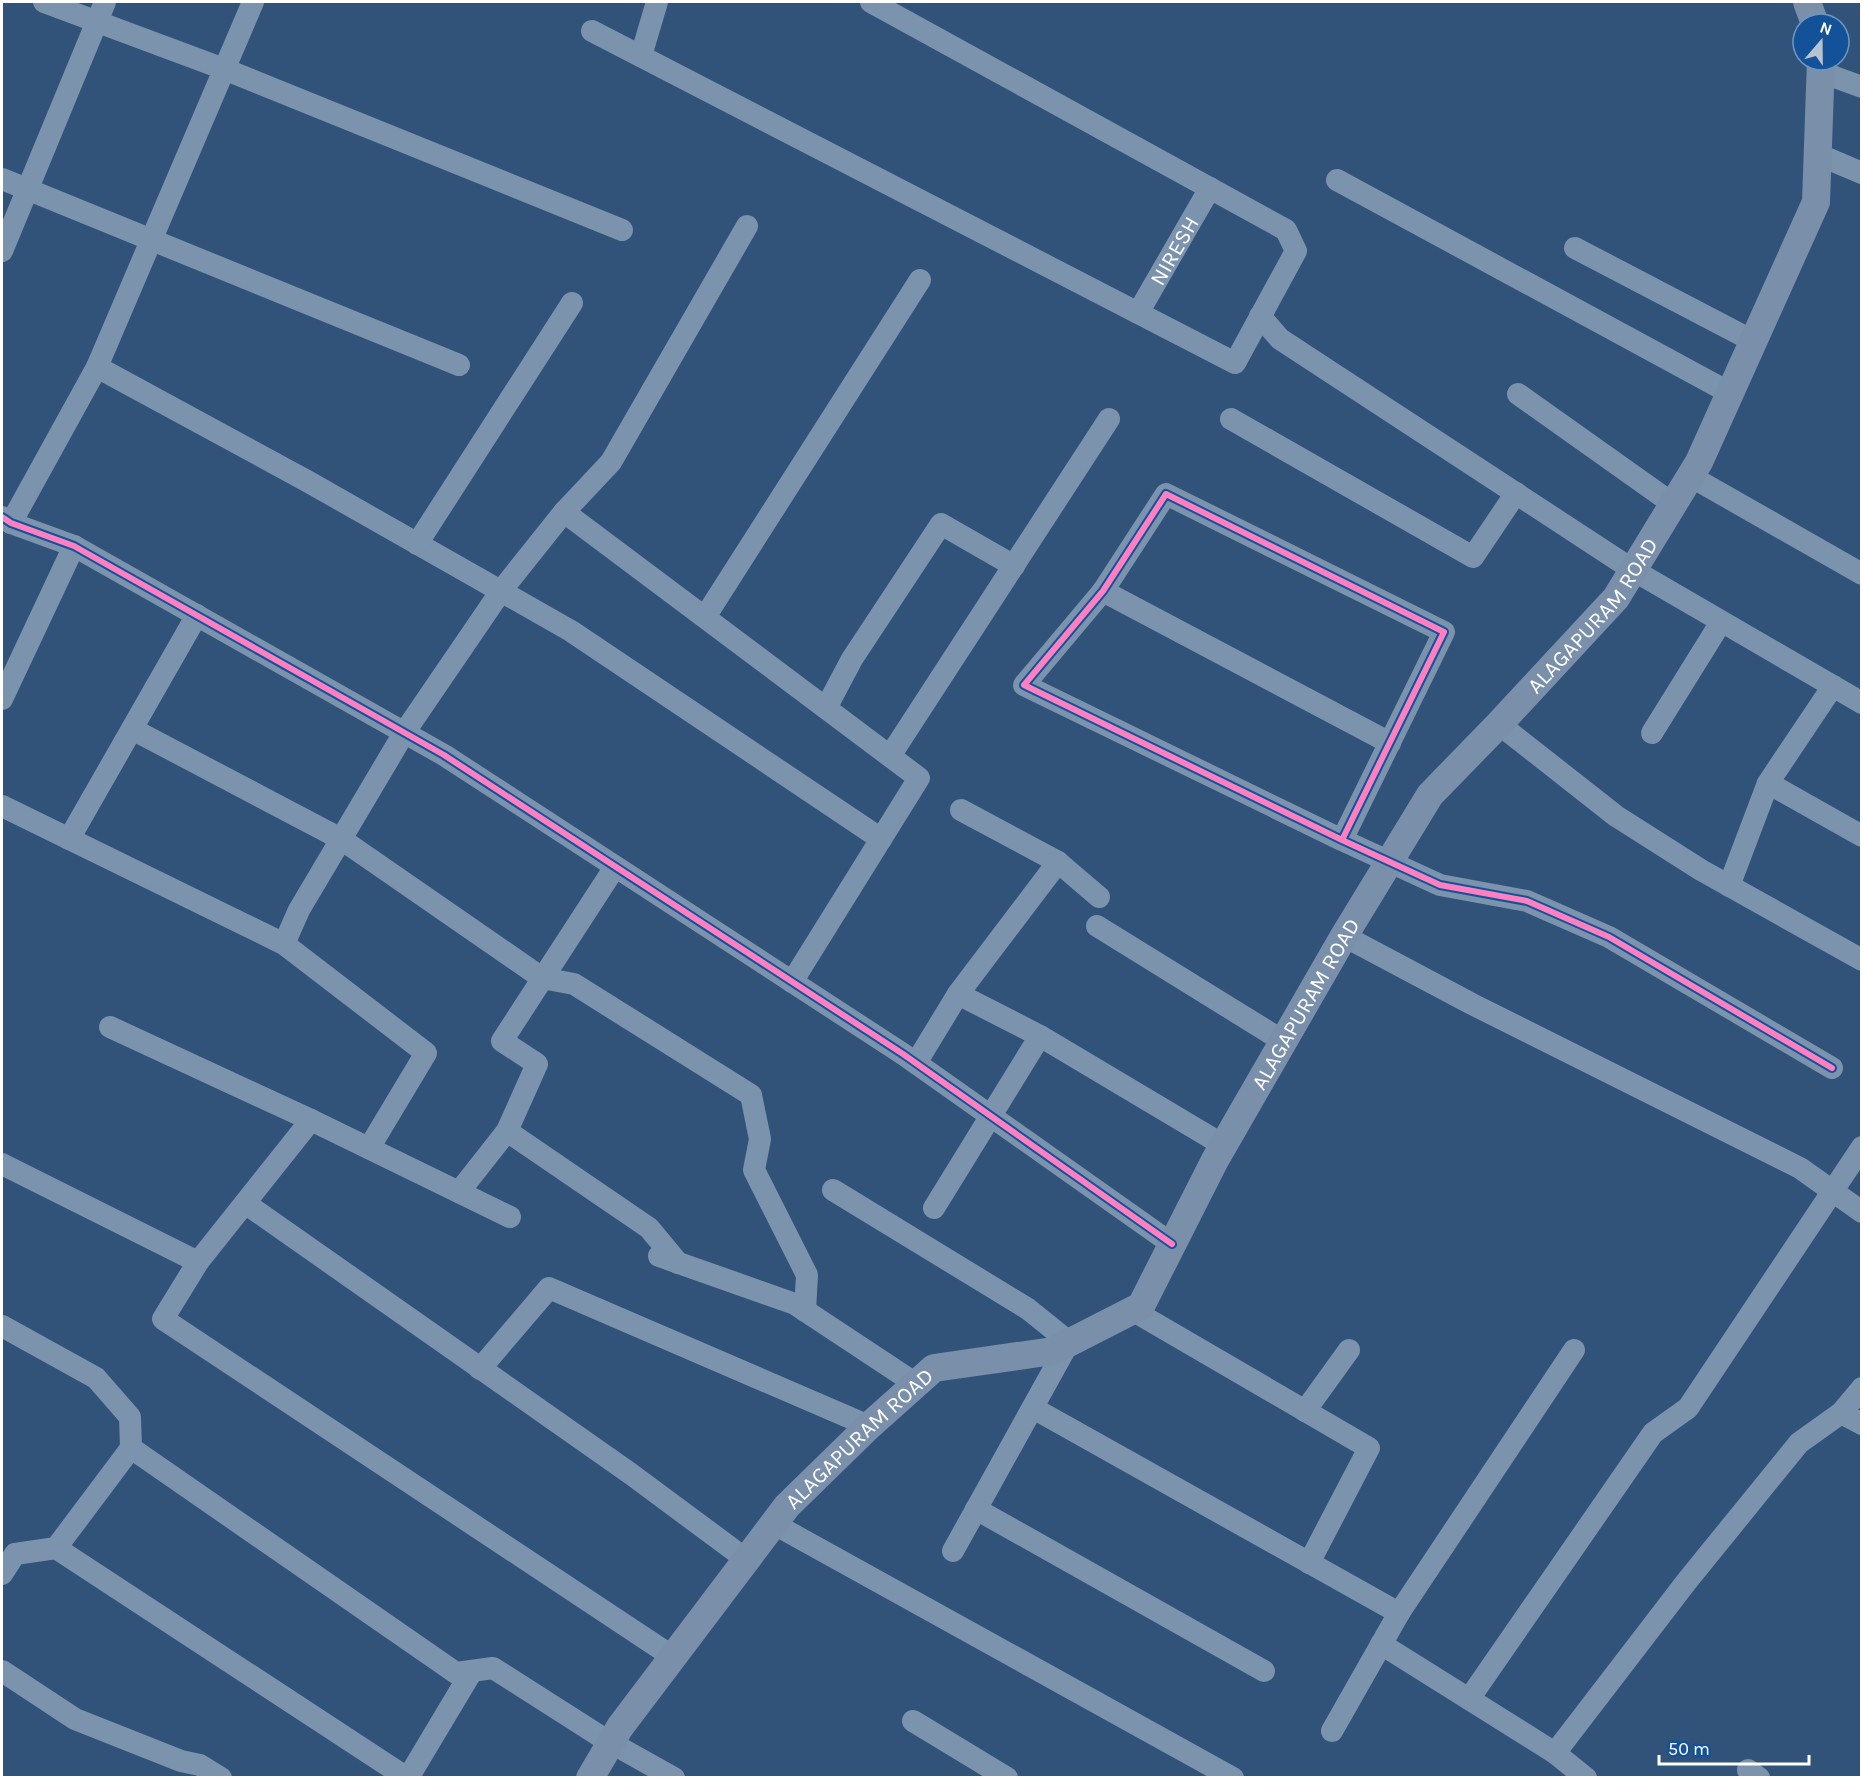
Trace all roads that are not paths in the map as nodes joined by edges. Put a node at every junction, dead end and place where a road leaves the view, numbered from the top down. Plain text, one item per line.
1 (44, 2) edge
2 (253, 2) edge
3 (657, 2) edge
4 (870, 2) edge
5 (101, 12) edge
6 (592, 31) dead end
7 (641, 56) junction
8 (224, 69) junction
9 (1821, 72) edge
10 (1833, 72) edge
11 (1862, 87) edge
12 (1817, 154) junction
13 (1862, 173) edge
14 (2, 179) edge
15 (1337, 180) dead end
16 (1210, 188) junction
17 (28, 189) junction
18 (747, 226) dead end
19 (622, 230) dead end
20 (151, 241) junction
21 (1575, 248) dead end
22 (2, 251) edge
23 (920, 280) dead end
24 (572, 303) dead end
25 (1138, 313) junction
26 (1260, 316) junction
27 (1753, 341) junction
28 (459, 365) dead end
29 (97, 367) junction
30 (1730, 393) junction
31 (1518, 394) dead end
32 (1109, 419) dead end
33 (1231, 419) dead end
34 (1690, 476) junction
35 (1516, 493) junction
36 (1673, 504) junction
37 (564, 512) junction
38 (6, 520) edge
39 (417, 544) junction
40 (74, 546) junction
41 (1014, 566) junction
42 (1633, 570) junction
43 (1862, 574) edge
44 (501, 591) junction
45 (1103, 591) junction
46 (197, 615) junction
47 (705, 617) junction
48 (1721, 622) junction
49 (1833, 687) junction
50 (2, 699) edge
51 (1862, 703) edge
52 (826, 708) junction
53 (1499, 724) junction
54 (132, 729) junction
55 (404, 733) junction
56 (1652, 734) dead end
57 (1390, 743) junction
58 (890, 756) junction
59 (1768, 783) junction
60 (2, 806) edge
61 (962, 810) dead end
62 (1862, 836) edge
63 (881, 838) junction
64 (69, 839) junction
65 (341, 839) junction
66 (1342, 840) junction
67 (1058, 862) junction
68 (1389, 862) junction
69 (615, 867) junction
70 (1729, 886) junction
71 (1099, 897) dead end
72 (1097, 926) dead end
73 (1344, 936) junction
74 (284, 944) junction
75 (1862, 960) edge
76 (542, 978) junction
77 (792, 982) junction
78 (958, 994) junction
79 (110, 1027) dead end
80 (1040, 1036) junction
81 (1283, 1041) junction
82 (916, 1063) junction
83 (1832, 1068) dead end
84 (990, 1116) junction
85 (311, 1120) junction
86 (507, 1131) junction
87 (1223, 1145) junction
88 (1862, 1147) edge
89 (369, 1148) junction
90 (2, 1164) edge
91 (833, 1190) dead end
92 (1833, 1191) junction
93 (459, 1192) junction
94 (245, 1203) junction
95 (934, 1208) dead end
96 (1862, 1212) edge
97 (510, 1217) dead end
98 (1172, 1244) junction
99 (198, 1262) junction
100 (1132, 1310) junction
101 (805, 1311) junction
102 (2, 1326) edge
103 (1069, 1342) junction
104 (1349, 1350) dead end
105 (1574, 1350) dead end
106 (480, 1369) junction
107 (916, 1384) junction
108 (1862, 1388) edge
109 (1033, 1408) junction
110 (1305, 1411) junction
111 (1841, 1413) junction
112 (1862, 1424) edge
113 (869, 1426) junction
114 (131, 1448) junction
115 (976, 1509) junction
116 (774, 1524) junction
117 (8, 1545) edge
118 (56, 1548) junction
119 (953, 1551) dead end
120 (747, 1560) junction
121 (1309, 1563) junction
122 (2, 1574) edge
123 (1399, 1613) junction
124 (1381, 1644) junction
125 (673, 1657) junction
126 (2, 1671) edge
127 (472, 1671) junction
128 (1264, 1671) dead end
129 (1469, 1699) junction
130 (913, 1721) dead end
131 (1332, 1731) dead end
132 (611, 1743) junction
133 (1555, 1753) junction
134 (221, 1778) edge
135 (408, 1778) edge
136 (590, 1778) edge
137 (674, 1778) edge
138 (1007, 1778) edge
139 (1233, 1778) edge
140 (1586, 1778) edge

1 - 5 street
2 - 8 street
3 - 7 street
4 - 16 street
5 - 8 street
5 - 17 street
6 - 7 street
7 - 25 street
8 - 19 street
8 - 20 street
9 - 12 main road, ALAGAPURAM ROAD
10 - 11 street
12 - 13 street
12 - 27 main road, ALAGAPURAM ROAD
14 - 17 street
15 - 30 street
16 - 25 street, NIRESH
16 - 26 street
17 - 20 street
17 - 22 street
18 - 37 street
20 - 28 street
20 - 29 street
21 - 27 street
23 - 47 street
24 - 39 street
25 - 26 street
26 - 35 street
27 - 30 main road, ALAGAPURAM ROAD
29 - 38 street
29 - 39 street
30 - 34 main road, ALAGAPURAM ROAD
31 - 36 street
32 - 41 street
33 - 35 street
34 - 36 main road, ALAGAPURAM ROAD
34 - 43 street
35 - 42 street
36 - 42 main road, ALAGAPURAM ROAD
37 - 44 street
37 - 47 street
38 - 40 street
39 - 44 street
40 - 46 street
40 - 50 street
41 - 52 street
41 - 58 street
42 - 48 street
42 - 53 main road, ALAGAPURAM ROAD
44 - 55 street
44 - 63 street
45 - 57 street
45 - 57 street
45 - 66 street
46 - 54 street
46 - 55 street
47 - 52 street
48 - 49 street
48 - 56 street
49 - 51 street
49 - 59 street
52 - 58 street
53 - 68 main road, ALAGAPURAM ROAD
53 - 70 street
54 - 64 street
54 - 65 street
55 - 65 street
55 - 69 street
57 - 66 street
58 - 63 street
59 - 62 street
59 - 70 street
60 - 64 street
61 - 67 street
63 - 77 street
64 - 74 street
65 - 74 street
65 - 76 street
66 - 68 street
67 - 71 street
67 - 78 street
68 - 73 main road, ALAGAPURAM ROAD
68 - 83 street
69 - 76 street
69 - 77 street
70 - 75 street
72 - 81 street
73 - 81 main road, ALAGAPURAM ROAD
73 - 92 street
74 - 89 street
76 - 86 street
76 - 101 street
77 - 82 street
78 - 80 street
78 - 82 street
79 - 85 street
80 - 84 street
80 - 87 street
81 - 87 main road, ALAGAPURAM ROAD
82 - 84 street
84 - 95 street
84 - 98 street
85 - 89 street
85 - 94 street
86 - 93 street
86 - 101 street
87 - 98 main road, ALAGAPURAM ROAD
88 - 92 street
89 - 93 street
90 - 99 street
91 - 103 street
92 - 96 street
92 - 129 street
93 - 97 street
94 - 99 street
94 - 106 street
98 - 100 main road, ALAGAPURAM ROAD
99 - 125 street
100 - 103 main road, ALAGAPURAM ROAD
100 - 110 street
101 - 107 street
102 - 114 street
103 - 107 main road, ALAGAPURAM ROAD
103 - 109 street
104 - 110 street
105 - 123 street
106 - 113 street
106 - 120 street
107 - 113 main road, ALAGAPURAM ROAD
108 - 111 street
109 - 115 street
109 - 121 street
110 - 121 street
111 - 112 street
111 - 133 street
113 - 116 main road, ALAGAPURAM ROAD
114 - 118 street
114 - 127 street
115 - 119 street
115 - 128 street
116 - 120 main road, ALAGAPURAM ROAD
116 - 139 street
117 - 118 street
117 - 122 street
118 - 135 street
120 - 125 main road, ALAGAPURAM ROAD
121 - 123 street
123 - 124 street
124 - 129 street
124 - 131 street
125 - 132 main road, ALAGAPURAM ROAD
126 - 134 street
127 - 132 street
127 - 135 street
129 - 133 street
130 - 138 street
132 - 136 main road, ALAGAPURAM ROAD
132 - 137 street
133 - 140 street

